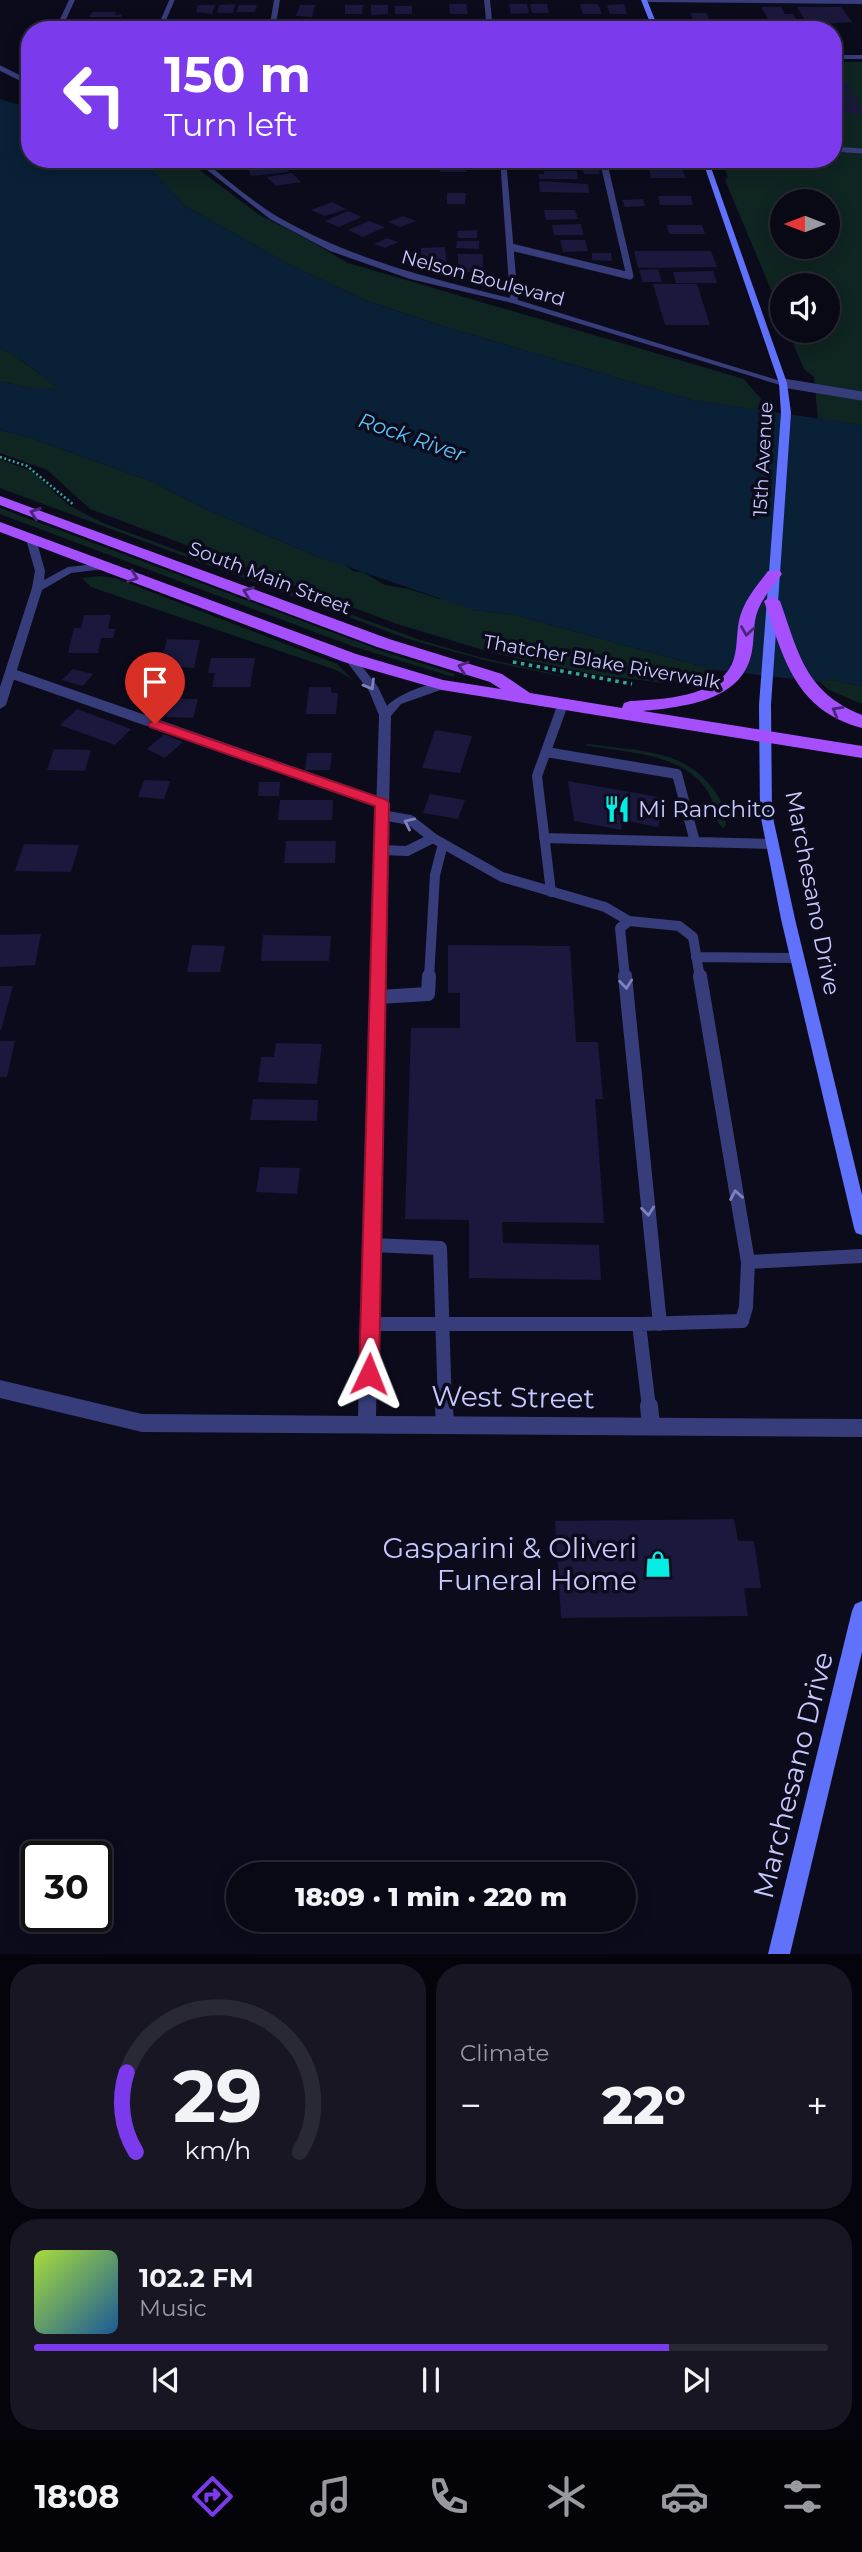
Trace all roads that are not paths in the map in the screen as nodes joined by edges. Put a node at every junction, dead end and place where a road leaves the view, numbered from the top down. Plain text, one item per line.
1 (72, 0) edge
2 (172, 0) edge
3 (277, 0) edge
4 (486, 0) edge
5 (644, 1) edge
6 (742, 1) edge
7 (862, 2) edge
8 (62, 21) edge
9 (163, 21) edge
10 (273, 21) edge
11 (489, 21) edge
12 (653, 21) edge
13 (842, 57) edge
14 (862, 57) edge
15 (0, 68) edge
16 (21, 78) edge
17 (842, 150) edge
18 (862, 151) edge
19 (207, 168) edge
20 (504, 168) edge
21 (605, 168) edge
22 (708, 168) edge
23 (511, 247) junction
24 (514, 301) junction
25 (783, 383) junction
26 (862, 396) edge
27 (0, 500) edge
28 (0, 527) edge
29 (31, 539) junction
30 (104, 566) junction
31 (774, 574) junction
32 (37, 588) junction
33 (772, 601) junction
34 (350, 658) junction
35 (10, 673) junction
36 (442, 685) junction
37 (766, 689) joint
38 (524, 696) junction
39 (563, 704) junction
40 (0, 705) edge
41 (584, 707) junction
42 (384, 715) junction
43 (862, 722) edge
44 (763, 736) junction
45 (546, 752) junction
46 (862, 752) edge
47 (382, 809) junction
48 (544, 838) junction
49 (438, 841) junction
50 (695, 842) junction
51 (773, 845) junction
52 (381, 850) junction
53 (551, 892) junction
54 (629, 921) junction
55 (696, 957) junction
56 (797, 958) junction
57 (378, 997) junction
58 (862, 1228) edge
59 (372, 1245) junction
60 (862, 1256) edge
61 (748, 1262) junction
62 (370, 1324) junction
63 (441, 1324) junction
64 (639, 1324) junction
65 (660, 1324) junction
66 (0, 1390) edge
67 (367, 1423) junction
68 (445, 1424) junction
69 (651, 1426) junction
70 (862, 1428) edge
71 (862, 1611) edge
72 (779, 1954) edge

1 - 8 street
2 - 9 lane
3 - 10 street
4 - 11 street
5 - 6 street
5 - 12 main road
6 - 7 street
13 - 14 street
15 - 16 lane
17 - 18 lane
19 - 24 street, Nelson Boulevard
20 - 23 street
21 - 23 lane
22 - 25 main road, 15th Avenue
23 - 24 street
24 - 25 street, Nelson Boulevard
25 - 26 lane
25 - 31 main road, 15th Avenue
38 -> 27 main road, South Main Street
28 - 29 main road, South Main Street
29 - 30 main road, South Main Street
29 - 32 street
30 - 32 street
30 -> 34 main road, South Main Street
31 - 33 main road, 15th Avenue
31 -> 41 main road
32 - 35 street
33 - 37 main road, 15th Avenue
43 -> 33 main road
34 - 36 main road, South Main Street
34 -> 42 street
35 - 40 street
35 - 47 lane
36 - 38 main road, South Main Street
36 - 42 street
37 - 44 main road, Marchesano Drive
38 - 39 main road, South Main Street
39 - 41 main road, South Main Street
39 - 45 lane
41 - 44 main road, South Main Street
42 - 47 street
44 - 46 main road, South Main Street
44 - 51 main road, Marchesano Drive
45 - 48 lane
45 - 50 lane
49 -> 47 lane
47 - 52 street
48 - 50 lane
48 - 53 lane
49 - 52 lane
49 - 53 lane
49 - 57 lane
50 - 51 lane
51 - 56 main road, Marchesano Drive
52 - 57 street
53 - 54 lane
54 - 55 lane
54 -> 65 lane
55 - 56 lane
61 -> 55 lane
56 - 58 main road, Marchesano Drive
57 - 59 street
59 - 62 street
59 - 63 lane
60 - 61 lane
61 - 65 lane
62 - 63 lane
62 - 67 street
63 - 64 lane
63 - 68 lane
64 - 65 lane
64 - 69 lane
66 - 67 street, West Street
67 - 68 street, West Street
68 - 69 street, West Street
69 - 70 street, West Street
71 - 72 main road, Marchesano Drive

